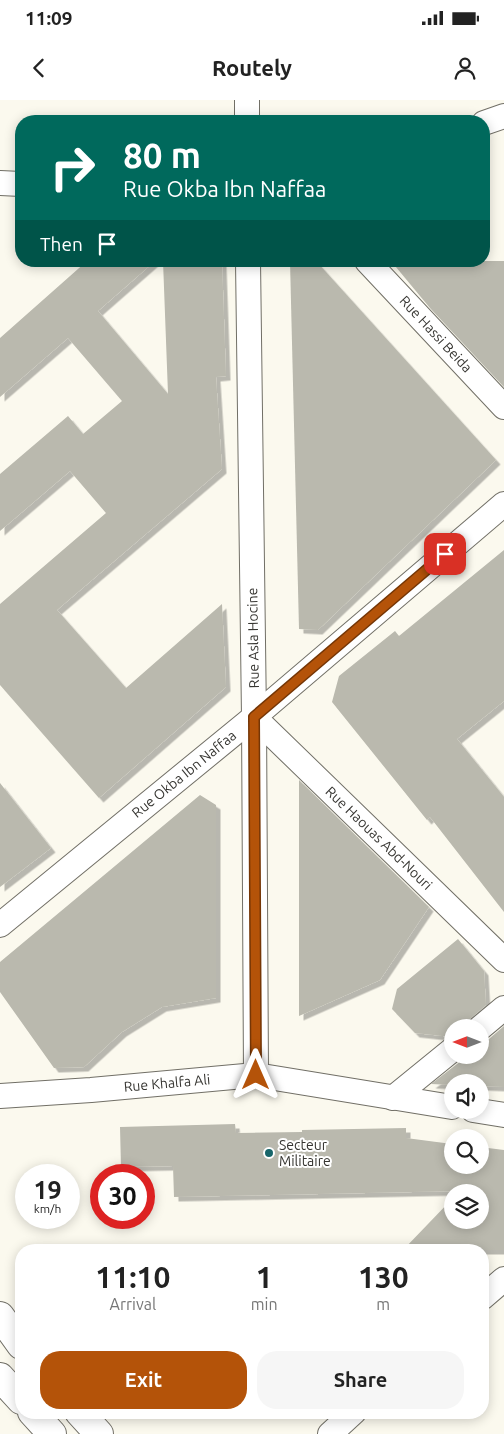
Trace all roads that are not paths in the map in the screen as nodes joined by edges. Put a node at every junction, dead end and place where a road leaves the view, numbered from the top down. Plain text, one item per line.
1 (247, 100) edge
2 (247, 115) edge
3 (504, 116) edge
4 (490, 121) edge
5 (0, 183) edge
6 (15, 184) edge
7 (248, 267) edge
8 (373, 267) edge
9 (504, 407) edge
10 (504, 504) edge
11 (254, 717) junction
12 (0, 925) edge
13 (504, 960) edge
14 (504, 1008) edge
15 (489, 1020) edge
16 (444, 1057) edge
17 (256, 1075) junction
18 (0, 1096) edge
19 (393, 1098) junction
20 (444, 1106) edge
21 (489, 1113) edge
22 (504, 1115) edge
23 (504, 1279) edge
24 (489, 1292) edge
25 (0, 1316) edge
26 (15, 1337) edge
27 (0, 1377) edge
28 (15, 1393) edge
29 (85, 1419) edge
30 (346, 1419) edge
31 (99, 1434) edge
32 (330, 1434) edge

1 - 2 street
3 - 4 street
5 - 6 street
7 - 11 street, Rue Asla Hocine
8 - 9 street, Rue Hassi Beida
10 - 11 street, Rue Okba Ibn Naffaa
11 - 12 street, Rue Okba Ibn Naffaa
11 - 13 street, Rue Haouas Abd-Nouri
11 - 17 street, Rue Asla Hocine
14 - 15 street
16 - 19 street
17 - 18 street, Rue Khalfa Ali
17 - 19 street, Rue Khalfa Ali
19 - 20 street, Rue Khalfa Ali
21 - 22 street
23 - 24 street
25 - 26 main road
27 - 28 main road
29 - 31 main road
30 - 32 street

